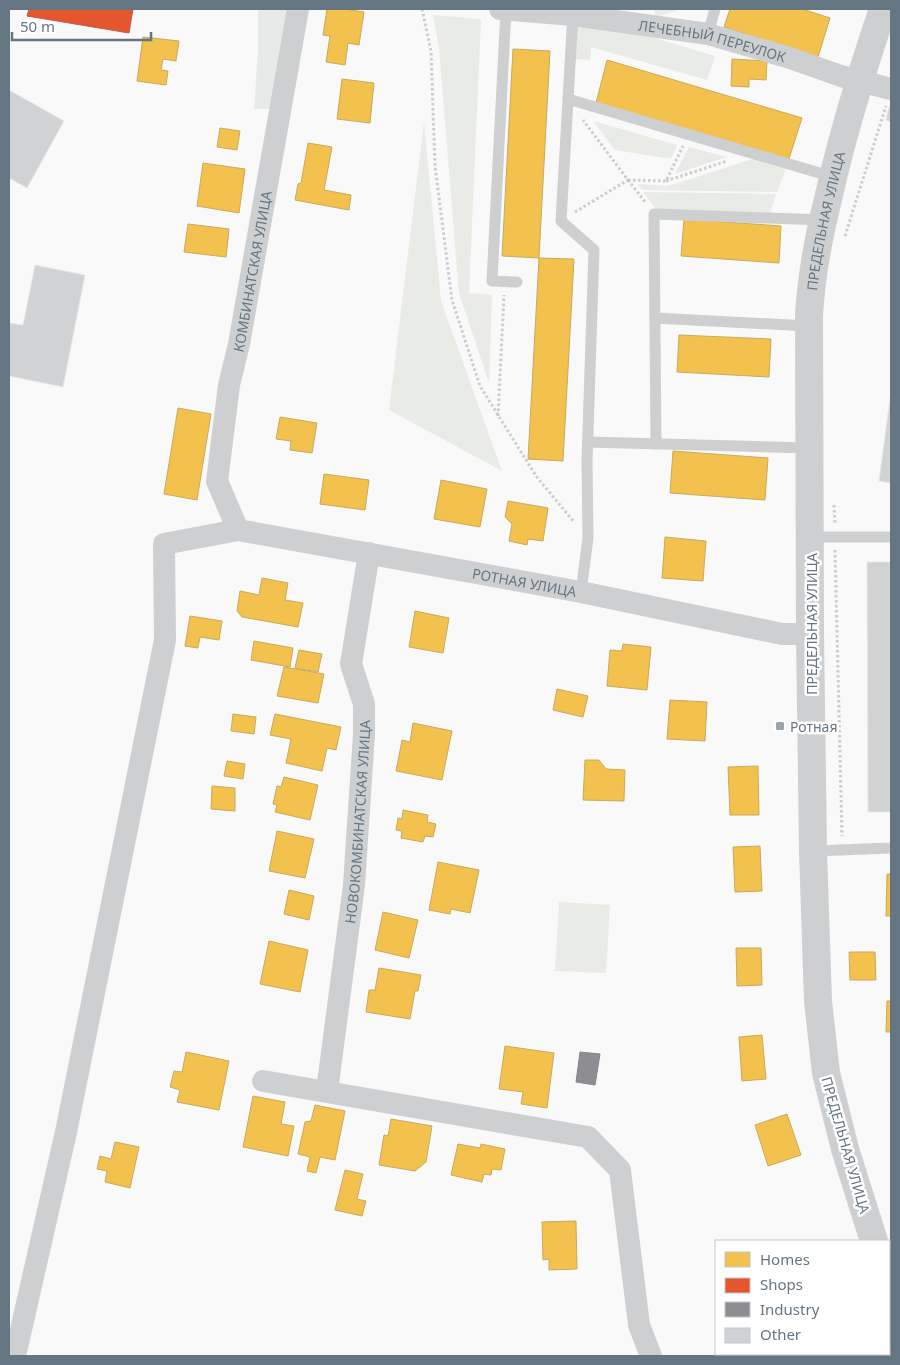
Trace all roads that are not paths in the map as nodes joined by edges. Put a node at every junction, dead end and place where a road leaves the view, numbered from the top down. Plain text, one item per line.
1 (298, 9) edge
2 (500, 9) edge
3 (506, 9) edge
4 (715, 9) edge
5 (882, 9) edge
6 (573, 12) edge
7 (708, 34) junction
8 (859, 80) junction
9 (890, 95) edge
10 (568, 99) junction
11 (833, 177) junction
12 (823, 220) junction
13 (518, 282) dead end
14 (655, 318) junction
15 (809, 326) junction
16 (588, 442) junction
17 (656, 444) junction
18 (809, 448) junction
19 (238, 530) junction
20 (822, 537) junction
21 (891, 537) edge
22 (369, 553) junction
23 (581, 592) junction
24 (810, 634) junction
25 (891, 848) edge
26 (813, 851) junction
27 (263, 1081) dead end
28 (327, 1091) junction
29 (874, 1240) edge
30 (15, 1356) edge
31 (651, 1356) edge

1 - 19 street, КОМБИНАТСКАЯ УЛИЦА
2 - 3 street, ЛЕЧЕБНЫЙ ПЕРЕУЛОК
3 - 6 street, ЛЕЧЕБНЫЙ ПЕРЕУЛОК
3 - 13 lane
4 - 7 lane
5 - 8 street, ПРЕДЕЛЬНАЯ УЛИЦА
6 - 7 street, ЛЕЧЕБНЫЙ ПЕРЕУЛОК
6 - 10 lane
7 - 8 street, ЛЕЧЕБНЫЙ ПЕРЕУЛОК
8 - 9 street, ЛЕЧЕБНЫЙ ПЕРЕУЛОК
8 - 11 street, ПРЕДЕЛЬНАЯ УЛИЦА
10 - 11 lane
10 - 16 lane
11 - 12 street, ПРЕДЕЛЬНАЯ УЛИЦА
12 - 14 lane
12 - 15 street, ПРЕДЕЛЬНАЯ УЛИЦА
14 - 15 lane
14 - 17 lane
15 - 18 street, ПРЕДЕЛЬНАЯ УЛИЦА
16 - 17 lane
16 - 23 lane
17 - 18 lane
18 - 20 street, ПРЕДЕЛЬНАЯ УЛИЦА
19 - 22 street, РОТНАЯ УЛИЦА
19 - 30 street
20 - 21 lane
20 - 24 street, ПРЕДЕЛЬНАЯ УЛИЦА
22 - 23 street, РОТНАЯ УЛИЦА
22 - 28 street, НОВОКОМБИНАТСКАЯ УЛИЦА
23 - 24 street, РОТНАЯ УЛИЦА
24 - 26 street, ПРЕДЕЛЬНАЯ УЛИЦА
25 - 26 lane
26 - 29 street, ПРЕДЕЛЬНАЯ УЛИЦА
27 - 28 street
28 - 31 street

